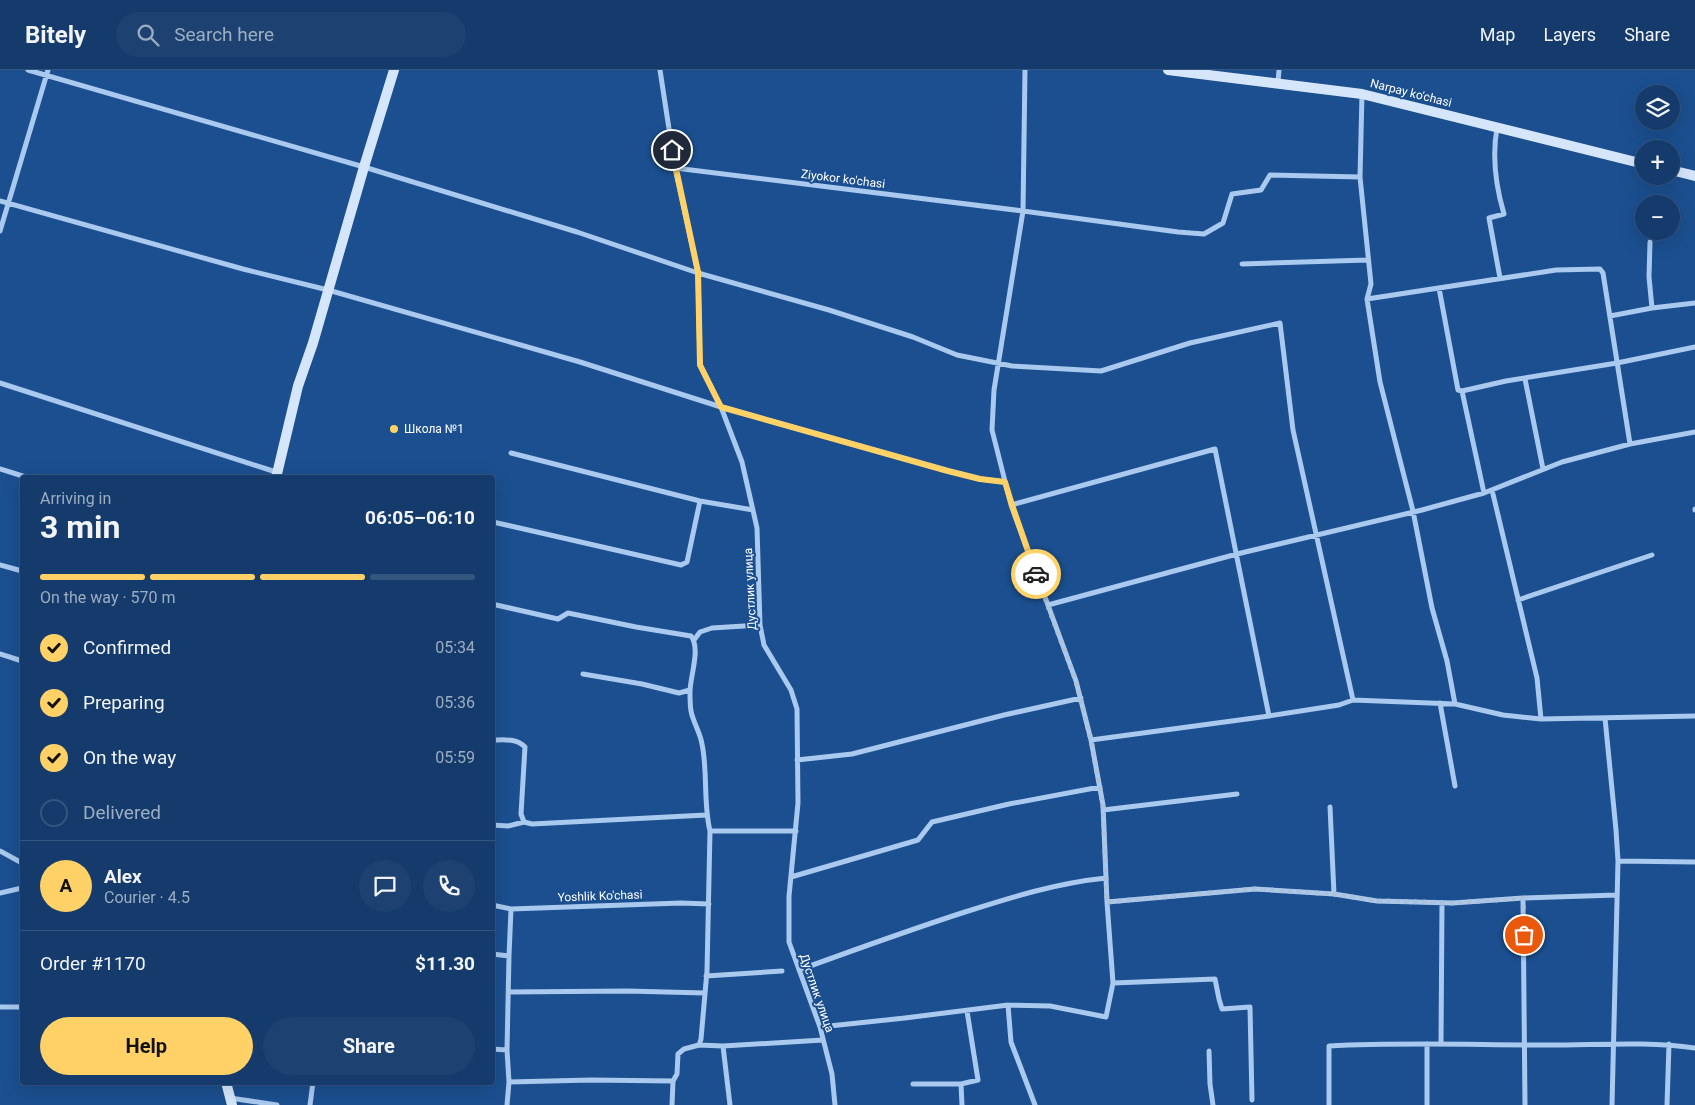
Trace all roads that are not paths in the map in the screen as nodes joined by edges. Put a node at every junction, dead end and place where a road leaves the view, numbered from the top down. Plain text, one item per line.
1 (28, 70) edge
2 (48, 70) edge
3 (394, 70) edge
4 (660, 70) edge
5 (1025, 70) edge
6 (1168, 70) edge
7 (1279, 70) edge
8 (46, 76) junction
9 (1278, 82) junction
10 (1362, 94) junction
11 (1497, 127) junction
12 (1635, 162) edge
13 (364, 167) junction
14 (675, 168) junction
15 (1680, 172) edge
16 (1695, 176) edge
17 (1360, 177) junction
18 (0, 201) edge
19 (9, 203) junction
20 (1023, 211) junction
21 (0, 231) edge
22 (1650, 242) dead end
23 (1368, 260) junction
24 (1242, 264) dead end
25 (698, 272) junction
26 (1500, 278) junction
27 (1439, 288) junction
28 (328, 290) junction
29 (1367, 300) junction
30 (1695, 303) edge
31 (1652, 308) junction
32 (1610, 316) junction
33 (1695, 347) edge
34 (1617, 363) junction
35 (999, 364) junction
36 (1525, 379) junction
37 (0, 383) edge
38 (1462, 391) junction
39 (721, 407) junction
40 (1695, 432) edge
41 (1630, 444) junction
42 (511, 453) dead end
43 (0, 468) edge
44 (1543, 470) junction
45 (20, 475) edge
46 (276, 475) edge
47 (1005, 482) junction
48 (1492, 490) junction
49 (1484, 493) junction
50 (700, 501) junction
51 (1012, 505) junction
52 (753, 510) junction
53 (1413, 511) junction
54 (495, 522) edge
55 (1317, 535) junction
56 (1238, 554) junction
57 (1652, 555) dead end
58 (0, 564) edge
59 (20, 570) edge
60 (1518, 600) junction
61 (495, 605) edge
62 (1048, 605) junction
63 (760, 625) junction
64 (694, 640) junction
65 (0, 654) edge
66 (20, 660) edge
67 (583, 674) dead end
68 (690, 690) junction
69 (1081, 698) junction
70 (1353, 700) junction
71 (1440, 703) junction
72 (1455, 704) junction
73 (1269, 716) junction
74 (1695, 716) edge
75 (1605, 718) junction
76 (1541, 719) junction
77 (495, 740) edge
78 (1091, 740) junction
79 (797, 760) junction
80 (1455, 786) dead end
81 (1100, 787) junction
82 (1237, 794) dead end
83 (1330, 807) dead end
84 (1103, 810) junction
85 (706, 815) junction
86 (524, 822) junction
87 (495, 825) edge
88 (710, 831) junction
89 (796, 831) junction
90 (0, 851) edge
91 (1618, 860) junction
92 (20, 862) edge
93 (1695, 862) edge
94 (791, 877) junction
95 (1106, 878) junction
96 (20, 888) edge
97 (0, 893) edge
98 (1334, 894) junction
99 (1617, 895) junction
100 (1523, 898) junction
101 (1107, 902) junction
102 (1442, 903) junction
103 (709, 904) junction
104 (495, 906) edge
105 (511, 909) junction
106 (495, 954) edge
107 (509, 956) junction
108 (799, 970) junction
109 (782, 971) dead end
110 (706, 976) junction
111 (1113, 983) junction
112 (509, 992) junction
113 (705, 993) junction
114 (1008, 1005) junction
115 (0, 1007) edge
116 (20, 1007) edge
117 (967, 1010) junction
118 (820, 1027) junction
119 (823, 1040) junction
120 (1427, 1044) junction
121 (1440, 1044) junction
122 (1669, 1044) junction
123 (699, 1045) junction
124 (1526, 1045) junction
125 (1614, 1045) junction
126 (723, 1046) junction
127 (1695, 1048) edge
128 (495, 1049) edge
129 (508, 1050) junction
130 (1209, 1051) dead end
131 (673, 1081) junction
132 (509, 1082) junction
133 (912, 1084) dead end
134 (961, 1084) junction
135 (227, 1085) edge
136 (313, 1085) edge
137 (1252, 1100) dead end
138 (231, 1102) edge
139 (277, 1105) edge
140 (310, 1105) edge
141 (507, 1105) edge
142 (672, 1105) edge
143 (730, 1105) edge
144 (835, 1105) edge
145 (962, 1105) edge
146 (1035, 1105) edge
147 (1213, 1105) edge
148 (1329, 1105) edge
149 (1427, 1105) edge
150 (1525, 1105) edge
151 (1612, 1105) edge
152 (1667, 1105) edge

1 - 8 street
2 - 8 street
3 - 13 main road
4 - 14 street, Дустлик улица
5 - 20 street
6 - 9 main road, Narpay ko'chasi
7 - 9 street
8 - 13 street
8 - 19 street
9 - 10 main road, Narpay ko'chasi
10 - 11 main road, Narpay ko'chasi
10 - 17 street
11 - 12 main road, Narpay ko'chasi
11 - 26 street
13 - 25 street
13 - 28 main road
14 - 20 street, Ziyokor ko'chasi
14 - 25 street, Дустлик улица
15 - 16 main road
17 - 20 street, Ziyokor ko'chasi
17 - 23 street
18 - 19 street
19 - 21 street
19 - 28 street
20 - 35 street
22 - 31 street
23 - 24 street
23 - 29 street
25 - 35 street
25 - 39 street, Дустлик улица
26 - 27 street
26 - 32 street
27 - 29 street
27 - 38 street
28 - 39 street
28 - 46 main road
29 - 53 street
30 - 31 street
31 - 32 street
32 - 34 street
33 - 34 street
34 - 36 street
34 - 41 street
35 - 47 street
35 - 55 street
36 - 38 street
36 - 44 street
37 - 46 street
38 - 49 street
39 - 47 street
39 - 52 street, Дустлик улица
40 - 41 street
41 - 44 street
42 - 50 street
43 - 45 street
44 - 48 street
47 - 51 street
48 - 49 street
48 - 60 street
49 - 53 street
50 - 52 street
50 - 54 street
51 - 56 street
51 - 62 street
52 - 63 street, Дустлик улица
53 - 55 street
53 - 72 street
55 - 56 street
55 - 70 street
56 - 62 street
56 - 73 street
57 - 60 street
58 - 59 street
60 - 76 street
61 - 64 street
62 - 69 street
63 - 64 street
63 - 79 street, Дустлик улица
64 - 68 street
65 - 66 street
67 - 68 street
68 - 85 street
69 - 78 street
69 - 79 street
70 - 71 street
70 - 73 street
71 - 72 street
71 - 80 street
72 - 76 street
73 - 78 street
74 - 75 street
75 - 76 street
75 - 91 street
77 - 86 street
78 - 81 street
79 - 89 street, Дустлик улица
81 - 84 street
81 - 94 street
82 - 84 street
83 - 98 street
84 - 95 street
85 - 86 street
85 - 88 street
86 - 87 street
88 - 89 street
88 - 103 street
89 - 94 street, Дустлик улица
90 - 92 street
91 - 93 street
91 - 99 street
94 - 108 street, Дустлик улица
95 - 101 street
95 - 108 street
96 - 97 street
98 - 101 street
98 - 102 street
99 - 100 street
99 - 125 street
100 - 102 street
100 - 124 street
101 - 111 street
102 - 121 street
103 - 105 street, Yoshlik Ko'chasi
103 - 110 street
104 - 105 street, Yoshlik Ko'chasi
105 - 107 street
106 - 107 street
107 - 112 street
108 - 118 street, Дустлик улица
109 - 110 street
110 - 113 street
111 - 114 street
111 - 137 street
112 - 113 street
112 - 129 street
113 - 123 street
114 - 117 street
114 - 146 street
115 - 116 street
117 - 118 street
117 - 134 street
118 - 119 street, Дустлик улица
119 - 126 street
119 - 144 street, Дустлик улица
120 - 121 street
120 - 148 street
120 - 149 street
121 - 124 street
122 - 125 street
122 - 127 street
122 - 152 street
123 - 126 street
123 - 131 street
124 - 125 street
124 - 150 street
125 - 151 street
126 - 143 street
128 - 129 street
129 - 132 street
130 - 147 street
131 - 132 street
131 - 142 street
132 - 141 street
133 - 134 street
134 - 145 street
135 - 138 main road
136 - 140 street
138 - 139 street

